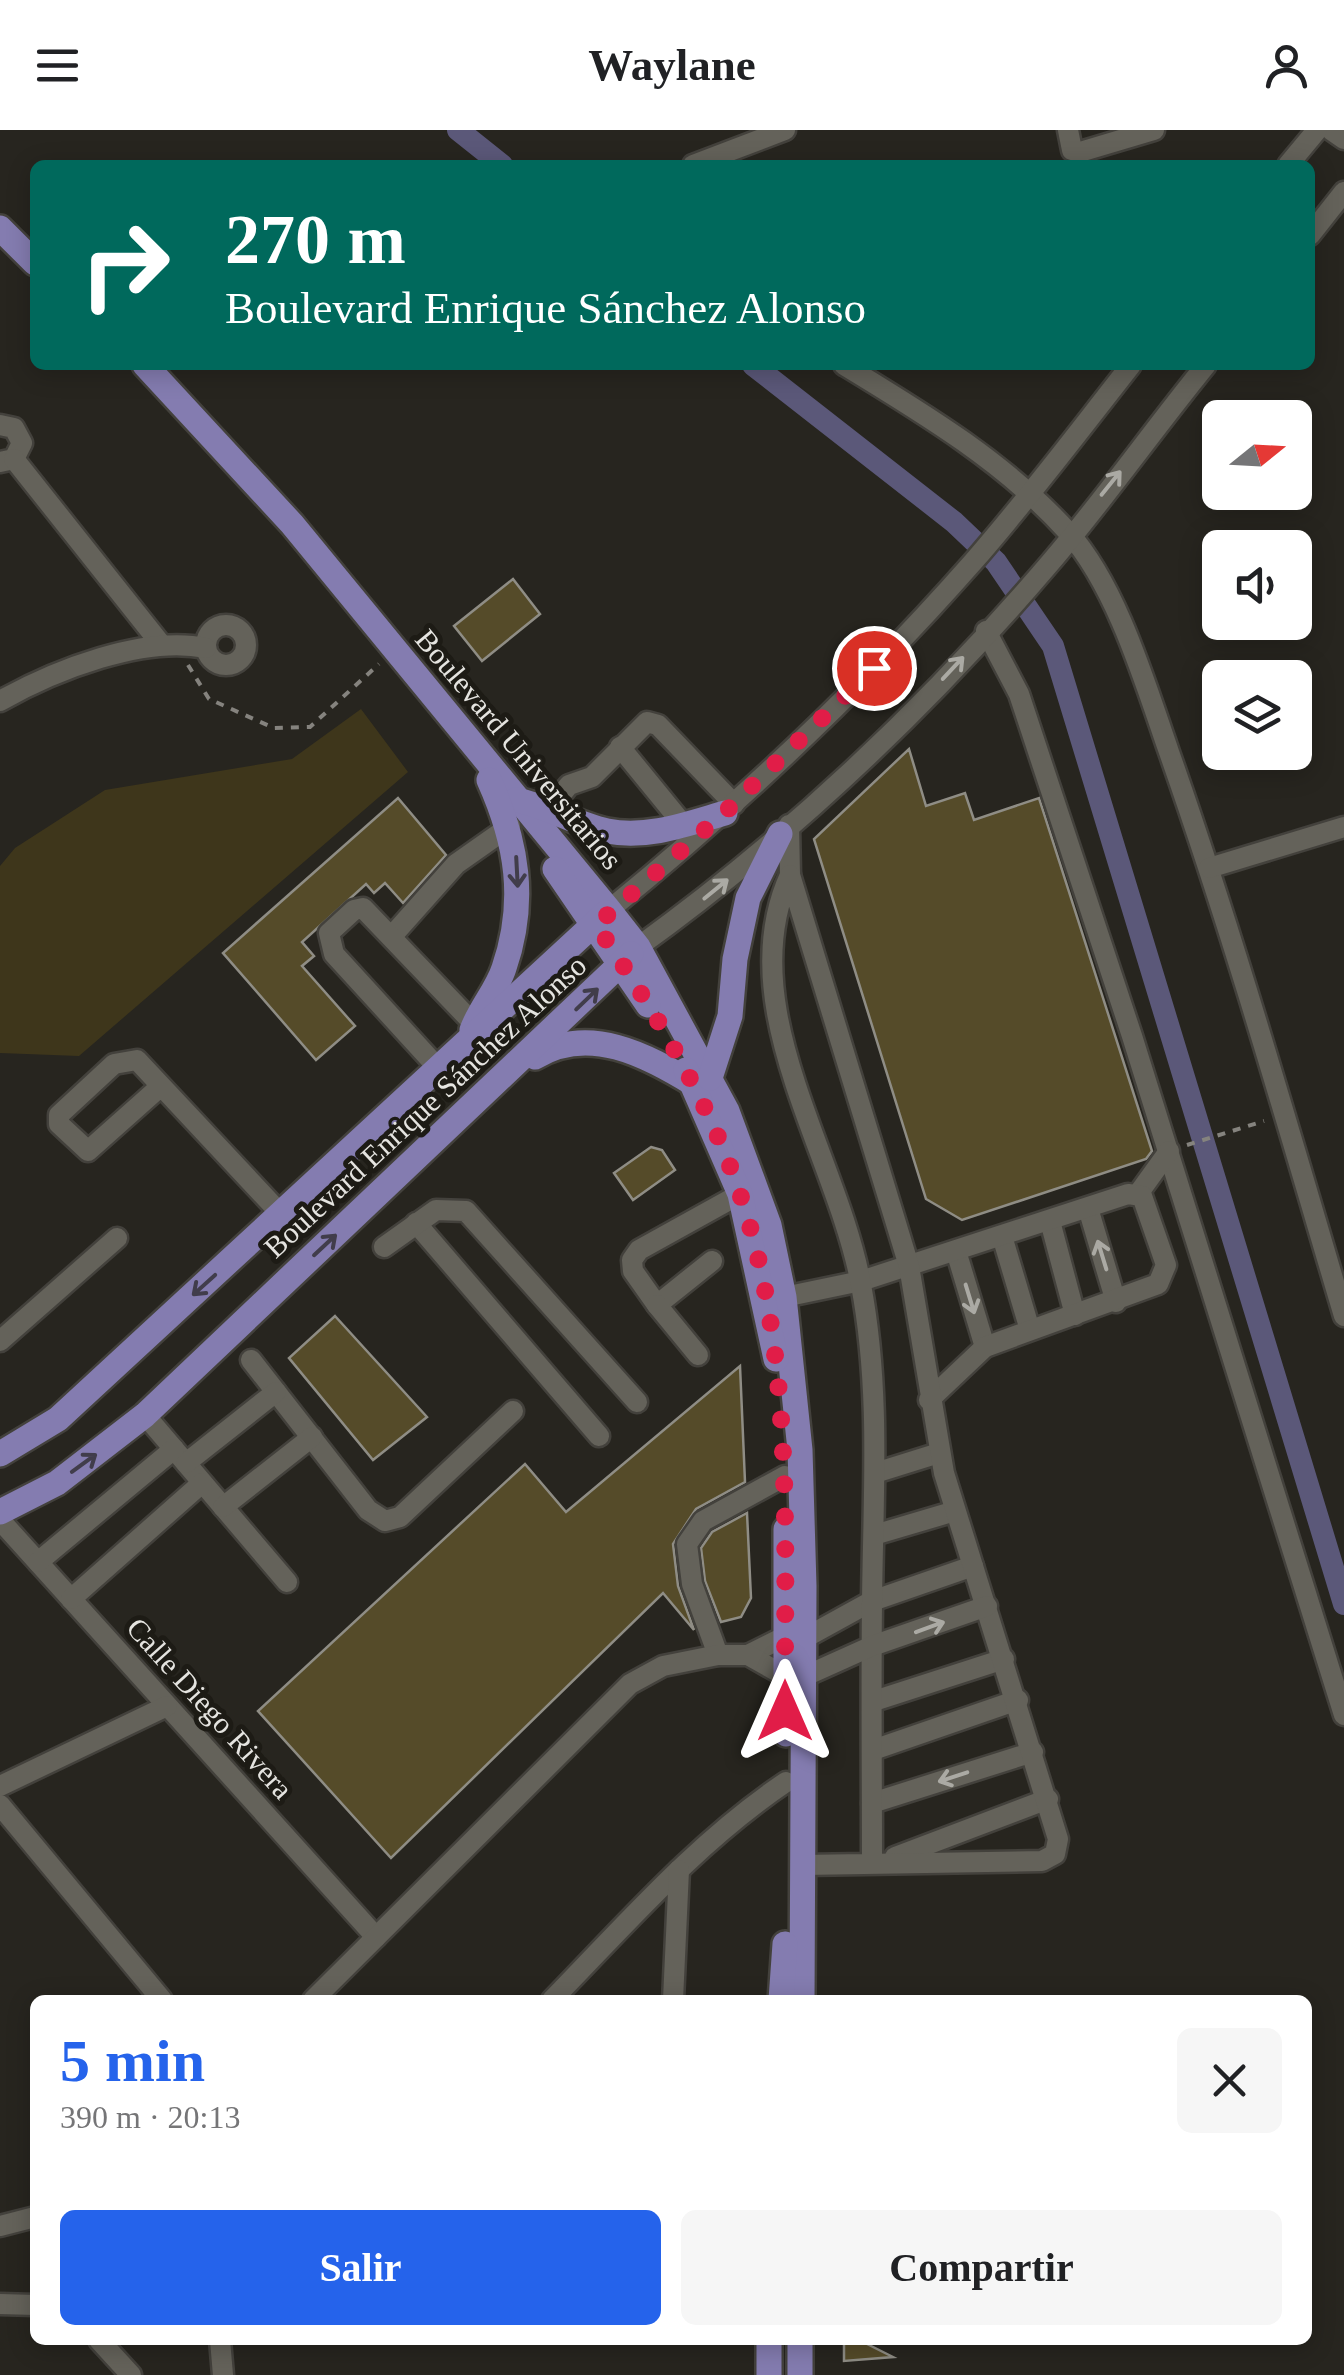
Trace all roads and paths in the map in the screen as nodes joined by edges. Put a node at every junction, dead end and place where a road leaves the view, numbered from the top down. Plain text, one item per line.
1 (785, 130) edge
2 (1068, 130) edge
3 (1317, 130) edge
4 (1331, 130) edge
5 (1144, 131) edge
6 (1344, 139) edge
7 (706, 160) edge
8 (1292, 160) edge
9 (1344, 192) edge
10 (1344, 212) edge
11 (0, 220) edge
12 (0, 228) edge
13 (1315, 229) edge
14 (1315, 246) edge
15 (30, 249) edge
16 (30, 258) edge
17 (146, 370) edge
18 (146, 370) edge
19 (852, 370) edge
20 (1127, 370) edge
21 (1202, 370) edge
22 (0, 424) edge
23 (7, 460) edge
24 (1029, 495) junction
25 (1070, 534) junction
26 (986, 631) junction
27 (169, 644) junction
28 (206, 648) dead end
29 (391, 652) junction
30 (0, 702) edge
31 (620, 747) junction
32 (489, 780) junction
33 (516, 800) junction
34 (551, 807) junction
35 (729, 808) junction
36 (510, 826) junction
37 (1344, 827) edge
38 (785, 829) junction
39 (690, 832) junction
40 (1209, 868) junction
41 (790, 875) junction
42 (603, 917) junction
43 (392, 936) junction
44 (630, 956) junction
45 (471, 1033) junction
46 (439, 1068) junction
47 (509, 1072) junction
48 (702, 1081) junction
49 (161, 1086) junction
50 (1249, 1126) dead end
51 (1179, 1148) junction
52 (740, 1194) junction
53 (1138, 1194) junction
54 (1088, 1208) junction
55 (281, 1214) junction
56 (1050, 1221) junction
57 (416, 1223) junction
58 (1002, 1236) junction
59 (117, 1238) dead end
60 (384, 1247) dead end
61 (956, 1251) junction
62 (712, 1261) dead end
63 (909, 1266) junction
64 (861, 1281) junction
65 (784, 1298) junction
66 (1116, 1302) junction
67 (657, 1306) junction
68 (1074, 1314) junction
69 (1344, 1316) edge
70 (1030, 1330) junction
71 (0, 1341) edge
72 (985, 1347) junction
73 (698, 1356) dead end
74 (251, 1360) dead end
75 (276, 1392) junction
76 (929, 1400) junction
77 (636, 1402) dead end
78 (513, 1411) dead end
79 (145, 1415) junction
80 (599, 1436) dead end
81 (312, 1437) junction
82 (0, 1454) edge
83 (939, 1454) junction
84 (180, 1456) junction
85 (875, 1473) junction
86 (785, 1476) junction
87 (202, 1483) junction
88 (223, 1507) junction
89 (955, 1511) junction
90 (0, 1512) edge
91 (0, 1520) edge
92 (874, 1535) junction
93 (38, 1562) junction
94 (973, 1566) junction
95 (287, 1582) dead end
96 (71, 1598) junction
97 (872, 1601) junction
98 (987, 1606) junction
99 (794, 1637) junction
100 (872, 1646) junction
101 (718, 1654) junction
102 (748, 1655) junction
103 (1004, 1659) junction
104 (794, 1676) junction
105 (1018, 1700) junction
106 (874, 1702) junction
107 (167, 1706) junction
108 (1344, 1715) edge
109 (873, 1750) junction
110 (1033, 1752) junction
111 (786, 1782) junction
112 (0, 1786) edge
113 (1048, 1799) junction
114 (872, 1803) junction
115 (0, 1805) edge
116 (878, 1862) junction
117 (802, 1865) junction
118 (678, 1870) junction
119 (376, 1937) junction
120 (794, 1969) junction
121 (158, 1995) edge
122 (319, 1995) edge
123 (557, 1995) edge
124 (673, 1995) edge
125 (783, 1995) edge
126 (801, 1995) edge
127 (30, 2218) edge
128 (0, 2226) edge
129 (0, 2304) edge
130 (30, 2306) edge
131 (103, 2345) edge
132 (220, 2345) edge
133 (769, 2345) edge
134 (800, 2345) edge
135 (130, 2375) edge
136 (223, 2375) edge
137 (769, 2375) edge
138 (800, 2375) edge

1 - 7 street
2 - 5 street
3 - 8 street
4 - 6 street
9 - 13 street
10 - 14 street
11 - 15 main road
12 - 16 main road
17 - 29 main road, Boulevard Universitarios
18 - 33 main road, Boulevard Universitarios
19 - 24 street
20 - 24 street
25 -> 21 street, Boulevard Enrique Sánchez Alonso
22 - 23 street
23 - 27 street
24 - 25 street
24 - 35 street
25 - 26 street, Boulevard Enrique Sánchez Alonso
25 - 40 street
38 -> 26 street, Boulevard Enrique Sánchez Alonso
26 - 51 street
27 - 28 street
27 - 29 path
27 - 30 street
29 - 32 main road, Boulevard Universitarios
31 - 34 street
31 - 35 street
31 - 39 street
32 - 36 main road
32 - 42 main road, Boulevard Universitarios
33 - 34 main road
33 - 42 main road, Boulevard Universitarios
34 - 39 main road
35 - 39 main road
36 - 43 street
36 -> 45 main road
37 - 40 street
38 - 41 street
44 -> 38 street, Boulevard Enrique Sánchez Alonso
38 - 48 main road
39 - 42 street, Boulevard Enrique Sánchez Alonso
40 - 69 street
41 - 63 street
41 - 64 street
42 - 44 main road, Boulevard Universitarios
42 - 45 main road, Boulevard Enrique Sánchez Alonso
43 - 45 street
43 - 46 street
47 -> 44 main road, Boulevard Enrique Sánchez Alonso
44 - 48 main road, Boulevard Universitarios
45 - 46 main road, Boulevard Enrique Sánchez Alonso
46 - 55 main road, Boulevard Enrique Sánchez Alonso
47 - 48 main road
79 -> 47 main road, Boulevard Enrique Sánchez Alonso
48 - 52 main road, Boulevard Universitarios
48 - 65 main road, Boulevard Universitarios
49 - 49 street
49 - 55 street
50 - 51 path
51 - 53 street
51 - 108 street
52 - 67 street
52 - 86 main road, Boulevard Universitarios
53 - 54 street
53 - 66 street
54 - 56 street
66 -> 54 street
55 -> 82 main road, Boulevard Enrique Sánchez Alonso
56 - 58 street
56 - 68 street
57 - 60 street
57 - 77 street
57 - 80 street
58 - 61 street
58 - 70 street
59 - 71 street
61 - 63 street
61 -> 72 street
62 - 67 street
63 - 64 street
63 - 76 street
64 - 65 street
64 - 85 street
65 - 99 main road, Boulevard Universitarios
66 - 68 street
67 - 73 street
68 - 70 street
70 - 72 street
72 - 76 street
74 - 75 street
75 - 81 street
75 - 84 street
76 - 83 street
78 - 81 street
79 - 84 street
90 -> 79 main road, Boulevard Enrique Sánchez Alonso
81 - 88 street
83 - 85 street
83 - 89 street
84 - 87 street
84 - 93 street
85 - 92 street
86 - 99 main road, Boulevard Universitarios
86 - 101 street
87 - 88 street
87 - 96 street
88 - 95 street
89 - 92 street
89 - 94 street
91 - 93 street, Calle Diego Rivera
92 - 97 street
93 - 96 street, Calle Diego Rivera
94 - 97 street
94 - 98 street
96 - 107 street, Calle Diego Rivera
97 - 99 street
97 - 100 street
100 -> 98 street
98 - 103 street
99 - 102 street
99 - 104 main road, Boulevard Universitarios
100 - 104 street
100 - 106 street
101 - 102 street
101 - 119 street
102 - 104 street
103 - 105 street
103 - 106 street
104 - 111 main road, Boulevard Universitarios
104 - 117 main road, Boulevard Universitarios
105 - 109 street
105 - 110 street
106 - 109 street
107 - 112 street
107 - 119 street, Calle Diego Rivera
109 - 114 street
110 - 113 street
110 -> 114 street
111 - 118 street
111 - 120 main road, Boulevard Universitarios
113 - 116 street
113 - 116 street
114 - 116 street
115 - 121 street
116 - 117 street
117 - 120 main road, Boulevard Universitarios
118 - 123 street
118 - 124 street
119 - 122 street
120 - 125 main road, Boulevard Universitarios
120 - 126 main road, Boulevard Universitarios
127 - 128 street
129 - 130 street
131 - 135 street
132 - 136 street
133 - 137 main road
134 - 138 main road

